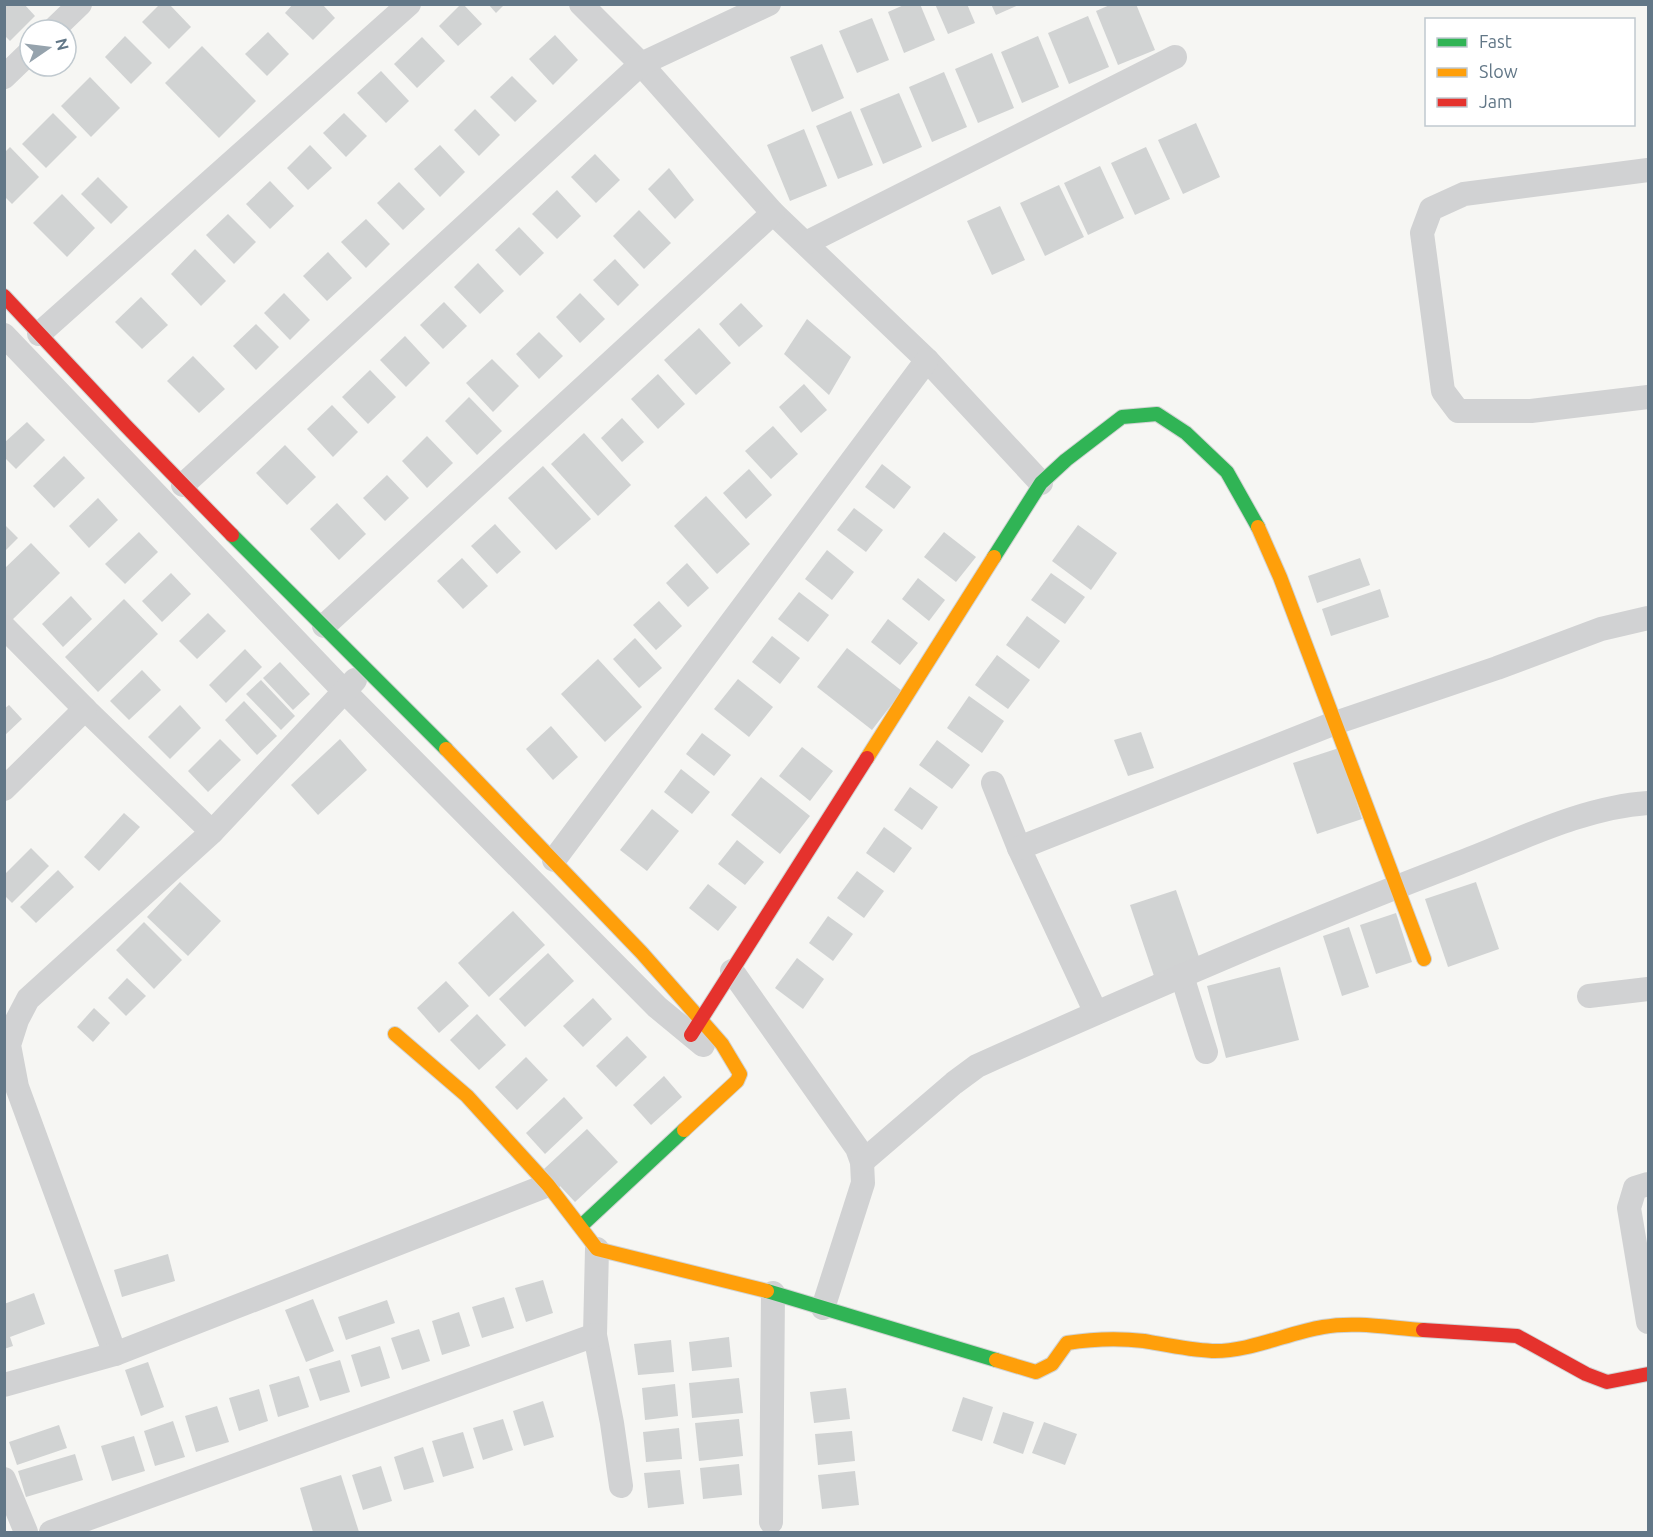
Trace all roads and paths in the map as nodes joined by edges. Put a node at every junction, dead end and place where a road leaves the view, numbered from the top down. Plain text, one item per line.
1 (80, 4) edge
2 (409, 4) edge
3 (581, 4) edge
4 (769, 4) edge
5 (65, 18) edge
6 (1175, 57) dead end
7 (18, 64) edge
8 (641, 64) junction
9 (4, 77) edge
10 (1648, 170) edge
11 (773, 213) junction
12 (806, 243) junction
13 (4, 296) edge
14 (39, 334) junction
15 (4, 335) edge
16 (927, 360) junction
17 (1648, 397) edge
18 (1041, 483) junction
19 (183, 485) junction
20 (1648, 618) edge
21 (324, 626) junction
22 (4, 627) edge
23 (367, 667) junction
24 (344, 691) junction
25 (85, 709) junction
26 (1335, 723) junction
27 (993, 783) dead end
28 (4, 789) edge
29 (1648, 802) edge
30 (212, 832) junction
31 (1018, 848) junction
32 (554, 860) junction
33 (1396, 886) junction
34 (1424, 958) dead end
35 (732, 971) junction
36 (1182, 976) junction
37 (1648, 989) edge
38 (1589, 996) dead end
39 (1096, 1013) junction
40 (696, 1027) junction
41 (395, 1034) dead end
42 (1206, 1052) dead end
43 (726, 1056) joint
44 (862, 1162) junction
45 (1648, 1184) edge
46 (548, 1185) junction
47 (581, 1226) junction
48 (597, 1249) junction
49 (773, 1293) junction
50 (823, 1308) junction
51 (1648, 1322) edge
52 (595, 1335) junction
53 (115, 1354) junction
54 (1648, 1374) edge
55 (4, 1385) edge
56 (4, 1479) edge
57 (621, 1486) dead end
58 (771, 1522) dead end
59 (26, 1533) edge
60 (51, 1533) edge

1 - 5 street
2 - 14 street
3 - 8 street
4 - 8 street
6 - 12 street
7 - 9 street
8 - 11 street
8 - 19 street
10 - 17 street
11 - 12 street
11 - 21 street
12 - 16 street
13 - 14 street
14 - 19 street
15 - 24 street
16 - 18 street
16 - 32 street
18 - 26 street
18 - 35 street
19 - 21 street
20 - 26 street
21 - 23 street
22 - 25 street
23 - 24 street
23 - 32 street
24 - 30 street
24 - 40 street
25 - 28 street
25 - 30 street
26 - 31 street
26 - 33 street
27 - 31 street
29 - 33 street
30 - 53 street
31 - 39 street
32 - 40 street
33 - 34 street
33 - 36 street
35 - 40 street
35 - 44 street
36 - 39 street
36 - 42 street
37 - 38 street
39 - 44 street
40 - 43 street
41 - 46 street
43 - 47 street
44 - 50 street
45 - 51 street
46 - 47 street
46 - 53 street
47 - 48 street
48 - 49 street
48 - 52 street
49 - 50 street
49 - 58 street
50 - 54 street
52 - 57 street
52 - 60 street
53 - 55 street
56 - 59 street

